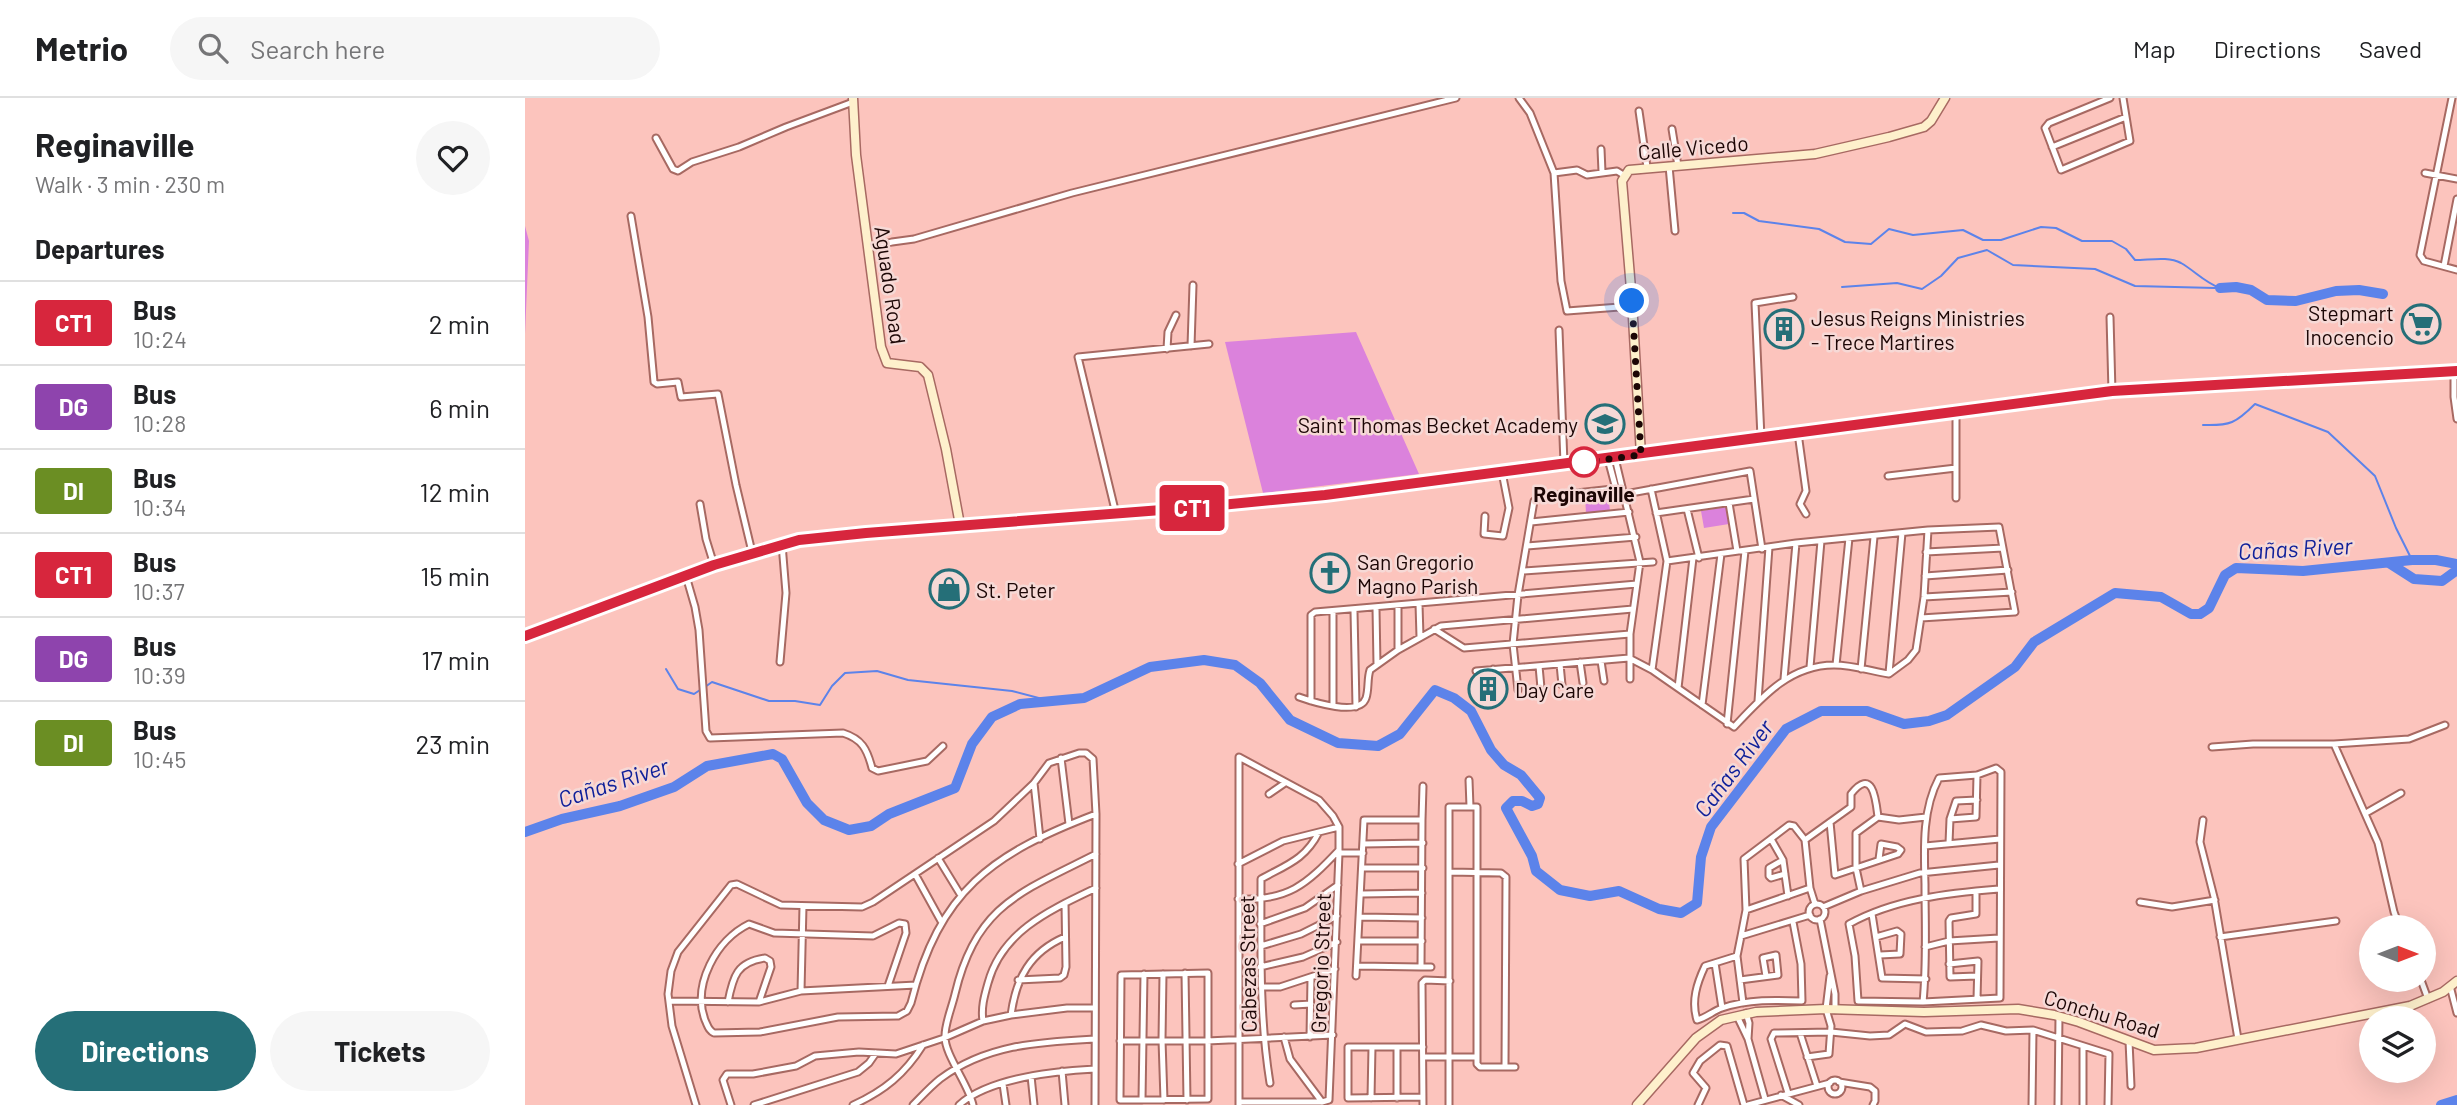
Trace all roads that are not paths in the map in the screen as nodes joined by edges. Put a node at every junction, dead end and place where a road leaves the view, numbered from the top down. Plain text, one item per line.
1 (1455, 98) edge
2 (1519, 98) edge
3 (1945, 98) edge
4 (2110, 98) edge
5 (2123, 98) edge
6 (2452, 98) edge
7 (853, 100) edge
8 (1639, 111) dead end
9 (2126, 117) junction
10 (1672, 128) dead end
11 (656, 138) dead end
12 (2052, 147) junction
13 (1601, 149) dead end
14 (1674, 166) junction
15 (1647, 167) junction
16 (1602, 172) junction
17 (1554, 173) junction
18 (2424, 173) dead end
19 (1625, 176) junction
20 (2437, 176) junction
21 (2457, 179) edge
22 (2457, 199) edge
23 (631, 216) dead end
24 (1675, 230) dead end
25 (868, 248) junction
26 (2444, 266) junction
27 (2457, 270) edge
28 (1193, 285) dead end
29 (1793, 297) dead end
30 (1633, 306) junction
31 (1176, 316) dead end
32 (2109, 317) dead end
33 (1559, 330) dead end
34 (1209, 344) dead end
35 (1191, 346) junction
36 (1167, 349) junction
37 (2456, 371) edge
38 (2112, 391) junction
39 (1956, 411) junction
40 (2457, 419) edge
41 (1798, 433) junction
42 (1761, 438) junction
43 (1641, 455) junction
44 (1611, 458) junction
45 (1564, 464) junction
46 (1956, 468) junction
47 (1502, 472) junction
48 (1888, 476) dead end
49 (1651, 489) junction
50 (1621, 494) junction
51 (1956, 498) dead end
52 (1754, 499) junction
53 (1729, 503) junction
54 (700, 504) dead end
55 (1687, 509) junction
56 (1629, 512) junction
57 (1117, 513) junction
58 (1656, 513) junction
59 (1806, 514) dead end
60 (1485, 516) dead end
61 (1531, 522) junction
62 (960, 525) junction
63 (1928, 530) junction
64 (1902, 533) junction
65 (1636, 537) junction
66 (1874, 537) junction
67 (1849, 538) junction
68 (1821, 541) junction
69 (1796, 543) junction
70 (782, 544) junction
71 (1527, 546) junction
72 (1769, 547) junction
73 (1762, 548) junction
74 (2003, 548) junction
75 (1737, 551) junction
76 (1745, 551) junction
77 (753, 552) junction
78 (1926, 552) junction
79 (1721, 554) junction
80 (1696, 558) junction
81 (1667, 561) junction
82 (1640, 562) junction
83 (1653, 562) dead end
84 (714, 565) junction
85 (2008, 570) junction
86 (1523, 571) junction
87 (686, 576) junction
88 (1925, 576) junction
89 (1637, 584) junction
90 (2012, 592) junction
91 (1518, 595) junction
92 (1924, 597) junction
93 (1419, 604) junction
94 (1398, 606) junction
95 (1376, 608) junction
96 (1633, 609) junction
97 (1333, 611) junction
98 (1354, 611) junction
99 (1921, 618) junction
100 (1515, 619) junction
101 (1434, 629) junction
102 (1630, 634) junction
103 (525, 636) edge
104 (1420, 637) junction
105 (1513, 644) junction
106 (1398, 650) junction
107 (1629, 658) junction
108 (1601, 661) junction
109 (780, 662) dead end
110 (1580, 662) junction
111 (1560, 664) junction
112 (1377, 665) junction
113 (1836, 665) junction
114 (1539, 666) junction
115 (1810, 667) junction
116 (1515, 668) junction
117 (1493, 669) junction
118 (1861, 669) junction
119 (1652, 670) junction
120 (1476, 671) dead end
121 (1889, 674) junction
122 (1630, 679) dead end
123 (1784, 679) junction
124 (1604, 681) dead end
125 (1494, 682) dead end
126 (1583, 683) dead end
127 (1562, 685) dead end
128 (1541, 688) dead end
129 (1678, 688) junction
130 (1518, 690) dead end
131 (1299, 697) dead end
132 (1311, 701) junction
133 (1758, 701) junction
134 (1702, 705) junction
135 (1333, 706) junction
136 (1356, 708) junction
137 (1727, 724) junction
138 (2445, 725) dead end
139 (2334, 744) junction
140 (943, 746) dead end
141 (2211, 747) dead end
142 (1062, 758) junction
143 (1977, 775) junction
144 (1469, 780) dead end
145 (1034, 783) junction
146 (1285, 783) junction
147 (1423, 786) dead end
148 (2401, 793) dead end
149 (1269, 794) dead end
150 (1977, 800) junction
151 (1470, 807) junction
152 (2366, 813) junction
153 (1096, 814) junction
154 (1878, 817) junction
155 (1926, 817) junction
156 (1950, 819) junction
157 (1422, 820) junction
158 (2203, 820) dead end
159 (1830, 822) junction
160 (1069, 824) junction
161 (1339, 827) junction
162 (1319, 832) junction
163 (1040, 839) junction
164 (1771, 839) junction
165 (2000, 839) junction
166 (1805, 840) junction
167 (1423, 843) junction
168 (1949, 843) junction
169 (1363, 844) junction
170 (1925, 846) junction
171 (1339, 851) junction
172 (1363, 853) junction
173 (1096, 854) junction
174 (938, 859) junction
175 (1879, 859) dead end
176 (1783, 860) junction
177 (1238, 864) junction
178 (1999, 865) junction
179 (1363, 868) junction
180 (1423, 868) junction
181 (1856, 868) junction
182 (1450, 872) junction
183 (1477, 872) junction
184 (1925, 872) junction
185 (915, 874) junction
186 (1785, 874) junction
187 (1339, 884) junction
188 (1095, 888) junction
189 (1810, 888) junction
190 (1999, 889) junction
191 (1861, 891) junction
192 (1976, 891) junction
193 (1422, 893) junction
194 (960, 894) junction
195 (1362, 894) junction
196 (1788, 896) junction
197 (1925, 897) junction
198 (1238, 899) junction
199 (1261, 900) junction
200 (2215, 900) junction
201 (1065, 902) junction
202 (2140, 902) dead end
203 (1815, 904) junction
204 (803, 905) junction
205 (1823, 907) junction
206 (1746, 910) junction
207 (1872, 914) junction
208 (1810, 915) junction
209 (2395, 915) edge
210 (1337, 916) junction
211 (1361, 917) junction
212 (1422, 918) junction
213 (1819, 919) junction
214 (941, 921) junction
215 (2336, 921) dead end
216 (1793, 922) junction
217 (1260, 924) junction
218 (803, 933) junction
219 (1741, 936) junction
220 (1065, 937) junction
221 (1876, 937) junction
222 (1999, 937) junction
223 (2220, 937) junction
224 (1360, 941) junction
225 (1422, 941) junction
226 (1949, 941) junction
227 (1337, 942) junction
228 (1261, 946) junction
229 (1926, 947) junction
230 (1880, 955) junction
231 (1737, 956) junction
232 (1715, 963) junction
233 (1949, 964) junction
234 (1359, 966) junction
235 (1260, 967) junction
236 (1421, 967) junction
237 (1431, 967) dead end
238 (1335, 969) junction
239 (1185, 973) junction
240 (1144, 974) junction
241 (1163, 974) junction
242 (1356, 976) dead end
243 (1766, 976) junction
244 (1977, 976) junction
245 (1311, 978) junction
246 (1926, 979) junction
247 (1741, 980) junction
248 (1018, 981) junction
249 (1450, 981) junction
250 (2454, 983) edge
251 (916, 985) junction
252 (888, 986) junction
253 (1262, 987) junction
254 (801, 991) junction
255 (2425, 992) edge
256 (1977, 999) junction
257 (2427, 999) junction
258 (669, 1001) junction
259 (701, 1001) junction
260 (728, 1002) junction
261 (759, 1002) junction
262 (1923, 1002) junction
263 (1744, 1003) junction
264 (1294, 1004) dead end
265 (1311, 1004) junction
266 (1095, 1008) junction
267 (1722, 1008) junction
268 (1831, 1010) junction
269 (2457, 1013) edge
270 (1741, 1014) junction
271 (1011, 1015) junction
272 (2059, 1016) junction
273 (983, 1021) junction
274 (2033, 1030) junction
275 (1831, 1032) junction
276 (1800, 1033) junction
277 (1333, 1035) junction
278 (1284, 1037) junction
279 (1310, 1037) junction
280 (944, 1038) junction
281 (1263, 1038) junction
282 (1095, 1039) junction
283 (1238, 1039) junction
284 (2059, 1039) junction
285 (2238, 1039) junction
286 (1161, 1040) junction
287 (1185, 1040) junction
288 (1120, 1041) junction
289 (1143, 1041) junction
290 (1207, 1041) junction
291 (2129, 1041) junction
292 (923, 1045) junction
293 (1423, 1046) junction
294 (2083, 1046) junction
295 (1372, 1047) junction
296 (1397, 1047) junction
297 (876, 1053) junction
298 (1423, 1057) junction
299 (1450, 1057) junction
300 (1477, 1057) junction
301 (1807, 1057) junction
302 (1504, 1067) junction
303 (1515, 1067) dead end
304 (957, 1068) junction
305 (1095, 1069) junction
306 (1062, 1071) junction
307 (1031, 1076) junction
308 (1839, 1082) junction
309 (1270, 1083) dead end
310 (1830, 1083) junction
311 (1003, 1084) junction
312 (1817, 1086) junction
313 (2131, 1086) dead end
314 (971, 1094) junction
315 (1785, 1094) junction
316 (1423, 1097) junction
317 (1371, 1098) junction
318 (1397, 1098) junction
319 (1765, 1099) junction
320 (1142, 1100) junction
321 (1164, 1100) junction
322 (1187, 1100) junction
323 (1325, 1101) junction
324 (1239, 1103) edge
325 (696, 1105) edge
326 (731, 1105) edge
327 (754, 1105) edge
328 (853, 1105) edge
329 (913, 1105) edge
330 (959, 1105) edge
331 (973, 1105) edge
332 (1006, 1105) edge
333 (1034, 1105) edge
334 (1065, 1105) edge
335 (1095, 1105) edge
336 (1423, 1105) edge
337 (1450, 1105) edge
338 (1637, 1105) edge
339 (1698, 1105) edge
340 (1747, 1105) edge
341 (1799, 1105) edge
342 (1873, 1105) edge
343 (2032, 1105) edge
344 (2058, 1105) edge
345 (2083, 1105) edge
346 (2108, 1105) edge

1 - 25 street
2 - 17 street
3 - 14 street, Calle Vicedo
4 - 12 street
5 - 9 street
6 - 20 street
7 - 11 street
7 - 25 street, Aguado Road
8 - 15 street
9 - 12 street
9 - 12 street
10 - 14 street
13 - 16 street
14 - 15 street, Calle Vicedo
14 - 24 street
15 - 19 street, Calle Vicedo
16 - 17 street
16 - 19 street
17 - 30 street
18 - 20 street
19 - 30 street, Calle Vicedo
20 - 21 street
20 - 26 street
22 - 26 street
23 - 77 street
25 - 62 street, Aguado Road
26 - 27 street
28 - 35 street
29 - 42 street
30 - 43 street, Calle Vicedo
31 - 36 street
32 - 38 street
33 - 45 street
34 - 35 street
35 - 36 street
36 - 57 street
37 - 38 main road
37 - 40 street
38 - 39 main road
39 - 41 main road
39 - 46 street
41 - 42 main road
41 - 59 street
42 - 43 main road
43 - 44 main road
44 - 45 main road
44 - 50 street
45 - 47 main road
46 - 48 street
46 - 51 street
47 - 57 main road
47 - 60 street
49 - 50 street
49 - 52 street
49 - 58 street
50 - 56 street
50 - 61 street
52 - 53 street
52 - 73 street
53 - 55 street
53 - 75 street
54 - 84 street
55 - 58 street
55 - 80 street
56 - 61 street
56 - 65 street
57 - 62 main road
58 - 81 street
61 - 71 street
62 - 70 main road
63 - 64 street
63 - 74 street
63 - 78 street
64 - 66 street
64 - 121 street
65 - 71 street
65 - 82 street
66 - 67 street
66 - 118 street
67 - 68 street
67 - 113 street
68 - 69 street
68 - 115 street
69 - 72 street
69 - 123 street
70 - 77 main road
70 - 109 street
71 - 86 street
72 - 73 street
72 - 133 street
73 - 76 street
74 - 78 street
74 - 85 street
75 - 76 street
75 - 79 street
76 - 137 street
77 - 84 main road
78 - 88 street
79 - 80 street
79 - 134 street
80 - 81 street
80 - 129 street
81 - 119 street
82 - 83 street
82 - 86 street
82 - 89 street
84 - 87 main road
85 - 88 street
85 - 90 street
86 - 91 street
87 - 103 main road
87 - 140 street
88 - 92 street
89 - 91 street
89 - 96 street
90 - 92 street
90 - 99 street
91 - 93 street
91 - 100 street
92 - 99 street
93 - 94 street
93 - 104 street
94 - 95 street
94 - 106 street
95 - 98 street
95 - 112 street
96 - 100 street
96 - 102 street
97 - 98 street
97 - 132 street
97 - 135 street
98 - 136 street
99 - 121 street
100 - 101 street
100 - 105 street
101 - 104 street
101 - 105 street
102 - 105 street
102 - 107 street
104 - 106 street
105 - 116 street
106 - 112 street
107 - 108 street
107 - 119 street
107 - 122 street
108 - 110 street
108 - 124 street
110 - 111 street
110 - 126 street
111 - 114 street
111 - 127 street
112 - 136 street
113 - 115 street
113 - 118 street
114 - 116 street
114 - 128 street
115 - 123 street
116 - 117 street
116 - 130 street
117 - 120 street
117 - 125 street
118 - 121 street
119 - 129 street
123 - 133 street
129 - 134 street
131 - 132 street
132 - 135 street
133 - 137 street
134 - 137 street
135 - 136 street
138 - 139 street
139 - 141 street
139 - 152 street
142 - 145 street
142 - 153 street
142 - 160 street
143 - 150 street
143 - 155 street
143 - 165 street
144 - 151 street
145 - 163 street
145 - 174 street
146 - 149 street
146 - 161 street
146 - 177 street
147 - 157 street
148 - 152 street
150 - 156 street
150 - 156 street
151 - 182 street
151 - 183 street
152 - 209 street
153 - 160 street
153 - 173 street
154 - 155 street
154 - 159 street
154 - 181 street
155 - 170 street
156 - 168 street
157 - 167 street
157 - 169 street
158 - 200 street
159 - 166 street
159 - 181 street
160 - 163 street
161 - 162 street
161 - 171 street, Gregorio Street
162 - 177 street
162 - 199 street, Cabezas Street
163 - 194 street
164 - 166 street
164 - 176 street
164 - 206 street
165 - 168 street
165 - 178 street
166 - 189 street
167 - 169 street
167 - 180 street
168 - 170 street
169 - 172 street
170 - 184 street
171 - 172 street
171 - 187 street, Gregorio Street
171 - 199 street
172 - 179 street
173 - 188 street
173 - 280 street
174 - 185 street
174 - 194 street
175 - 181 street
176 - 186 street
176 - 186 street
177 - 198 street
178 - 184 street
178 - 190 street
179 - 180 street
179 - 195 street
180 - 193 street
181 - 191 street
182 - 183 street
182 - 249 street
183 - 300 street
183 - 302 street
184 - 191 street
184 - 197 street
185 - 204 street
185 - 214 street
186 - 196 street
187 - 210 street, Gregorio Street
187 - 217 street
188 - 201 street
188 - 266 street
189 - 196 street
189 - 203 street
190 - 192 street
190 - 222 street
191 - 205 street
192 - 197 street
192 - 226 street
193 - 195 street
193 - 212 street
194 - 214 street
195 - 211 street
196 - 206 street
197 - 207 street
197 - 229 street
198 - 199 street
198 - 283 street
199 - 217 street, Cabezas Street
200 - 202 street
200 - 223 street
201 - 220 street
201 - 273 street
203 - 205 street
203 - 208 street
204 - 218 street
204 - 258 street
205 - 213 street
206 - 219 street
207 - 221 street
207 - 262 street
208 - 213 street
208 - 216 street
210 - 227 street, Gregorio Street
210 - 228 street
211 - 212 street
211 - 224 street
212 - 225 street
213 - 268 street
214 - 251 street
215 - 223 street
216 - 219 street
216 - 263 street
217 - 228 street, Cabezas Street
218 - 252 street
218 - 254 street
218 - 259 street
219 - 231 street
220 - 248 street
220 - 248 street
221 - 230 street
221 - 230 street
222 - 226 street
222 - 256 street
223 - 285 street
224 - 225 street
224 - 234 street
225 - 236 street
226 - 229 street
226 - 233 street
227 - 235 street
227 - 238 street, Gregorio Street
228 - 235 street, Cabezas Street
229 - 246 street
230 - 246 street
231 - 232 street
231 - 247 street
232 - 267 street
232 - 267 street
233 - 244 street
233 - 244 street
234 - 236 street
234 - 242 street
235 - 253 street, Cabezas Street
236 - 237 street
238 - 245 street
238 - 277 street, Gregorio Street
239 - 241 street
239 - 287 street
239 - 290 street
240 - 241 street
240 - 288 street
240 - 289 street
241 - 286 street
243 - 243 street
243 - 247 street
244 - 256 street
245 - 253 street
245 - 265 street
246 - 262 street
247 - 263 street
248 - 271 street
249 - 293 street
249 - 299 street
250 - 257 street, Conchu Road
250 - 269 street
251 - 252 street
251 - 259 street
252 - 254 street
253 - 281 street, Cabezas Street
254 - 261 street
255 - 257 street
256 - 262 street
257 - 285 street, Conchu Road
258 - 259 street
258 - 325 street
259 - 260 street
260 - 261 street
260 - 261 street
263 - 267 street
264 - 265 street
265 - 279 street
266 - 271 street
266 - 282 street
268 - 270 street, Conchu Road
268 - 272 street, Conchu Road
268 - 275 street
270 - 319 street
270 - 338 street, Conchu Road
271 - 273 street
272 - 284 street
272 - 291 street, Conchu Road
273 - 280 street
274 - 275 street
274 - 284 street
274 - 343 street
275 - 276 street
275 - 301 street
276 - 301 street
276 - 315 street
277 - 279 street
277 - 323 street, Gregorio Street
278 - 279 street
278 - 281 street
278 - 323 street
280 - 292 street
280 - 304 street
281 - 283 street
281 - 309 street, Cabezas Street
282 - 304 street
282 - 305 street
283 - 290 street
283 - 324 street
284 - 294 street
284 - 344 street
285 - 291 street, Conchu Road
286 - 287 street
286 - 289 street
286 - 321 street
287 - 290 street
287 - 322 street
288 - 289 street
288 - 320 street
289 - 320 street
290 - 322 street
291 - 313 street
292 - 297 street
292 - 328 street
293 - 296 street
293 - 298 street
294 - 345 street
294 - 346 street
295 - 296 street
295 - 317 street
295 - 317 street
296 - 318 street
297 - 326 street
297 - 327 street
298 - 299 street
298 - 316 street
299 - 300 street
299 - 337 street
300 - 302 street
301 - 312 street
302 - 303 street
304 - 314 street
304 - 329 street
305 - 306 street
305 - 335 street
306 - 307 street
306 - 334 street
307 - 311 street
307 - 333 street
308 - 310 street
308 - 310 street
308 - 342 street
310 - 312 street
311 - 314 street
311 - 332 street
312 - 315 street
314 - 330 street
314 - 331 street
315 - 319 street
315 - 341 street
316 - 318 street
316 - 336 street
317 - 318 street
319 - 340 street
320 - 321 street
321 - 322 street
323 - 324 street
339 - 340 street

